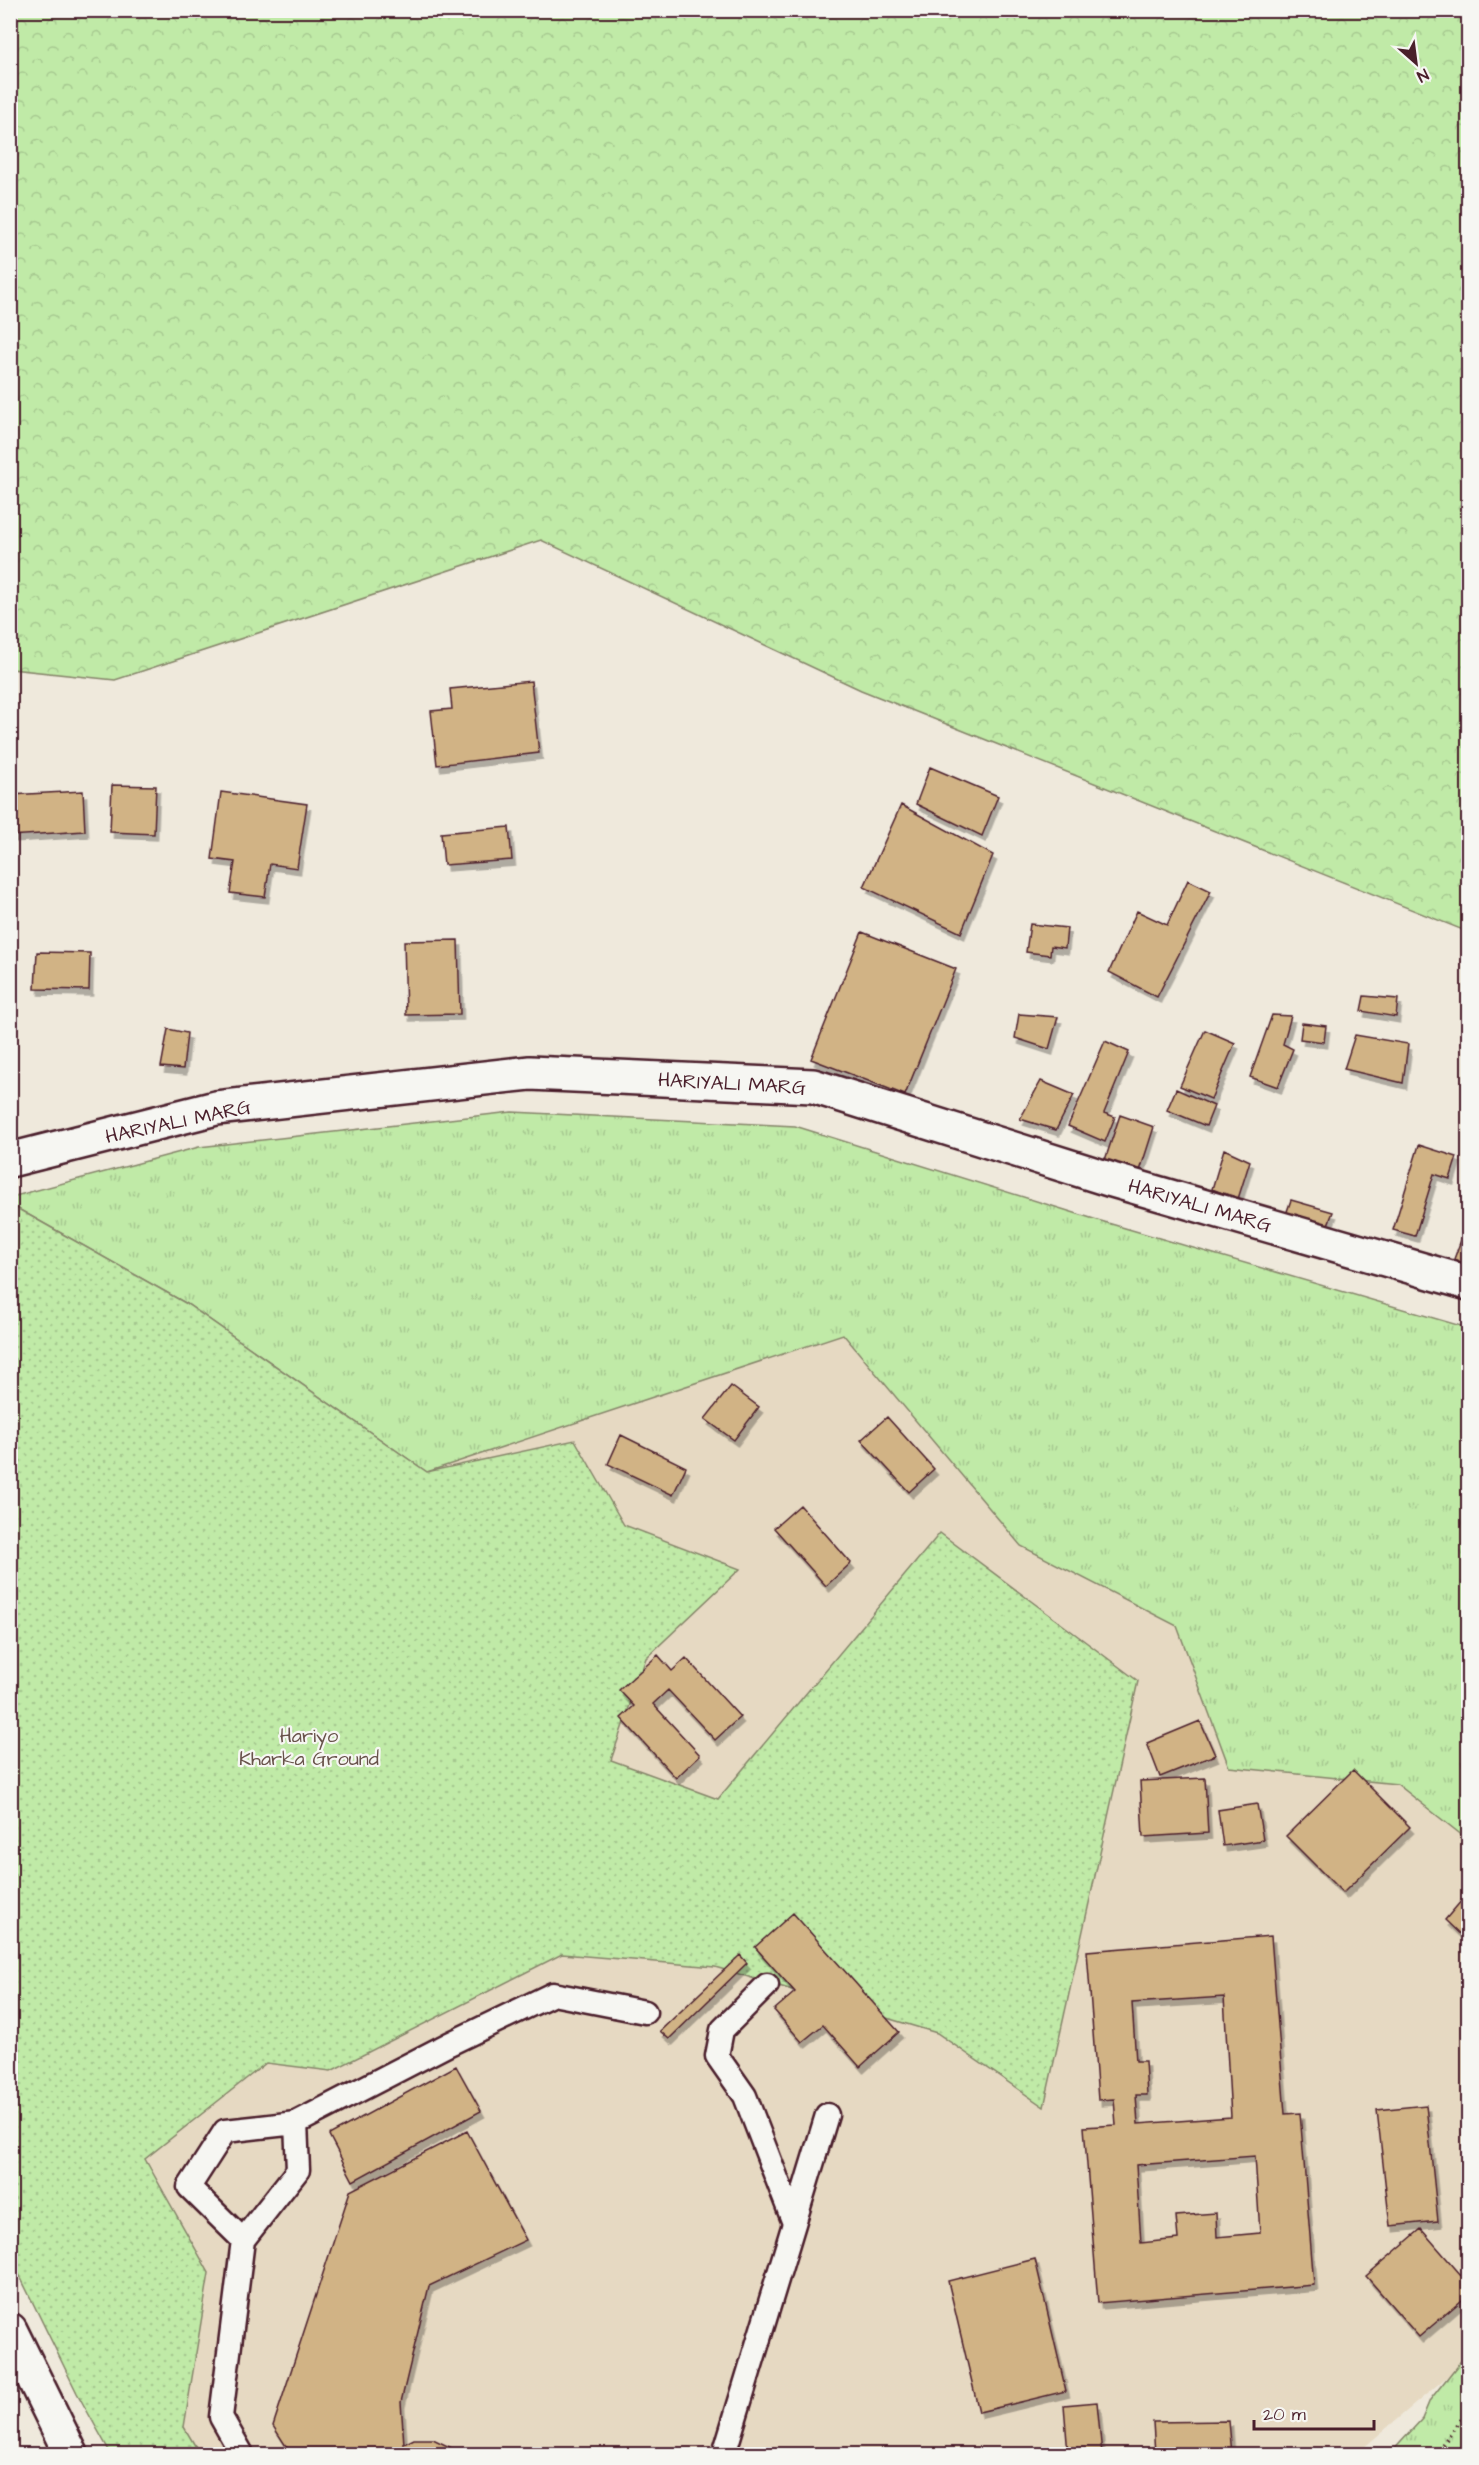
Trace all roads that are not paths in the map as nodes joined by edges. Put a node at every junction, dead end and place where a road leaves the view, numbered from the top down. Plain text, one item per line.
1 (10, 1160) edge
2 (1468, 1283) edge
3 (767, 1985) dead end
4 (645, 2012) dead end
5 (827, 2115) dead end
6 (296, 2123) junction
7 (794, 2223) junction
8 (243, 2240) junction
9 (10, 2330) edge
10 (71, 2454) edge
11 (242, 2454) edge
12 (724, 2454) edge

1 - 2 street, HARIYALI MARG
3 - 7 lane
4 - 6 lane
5 - 7 lane
6 - 8 lane
6 - 8 lane
7 - 12 lane
8 - 11 lane
9 - 10 street

